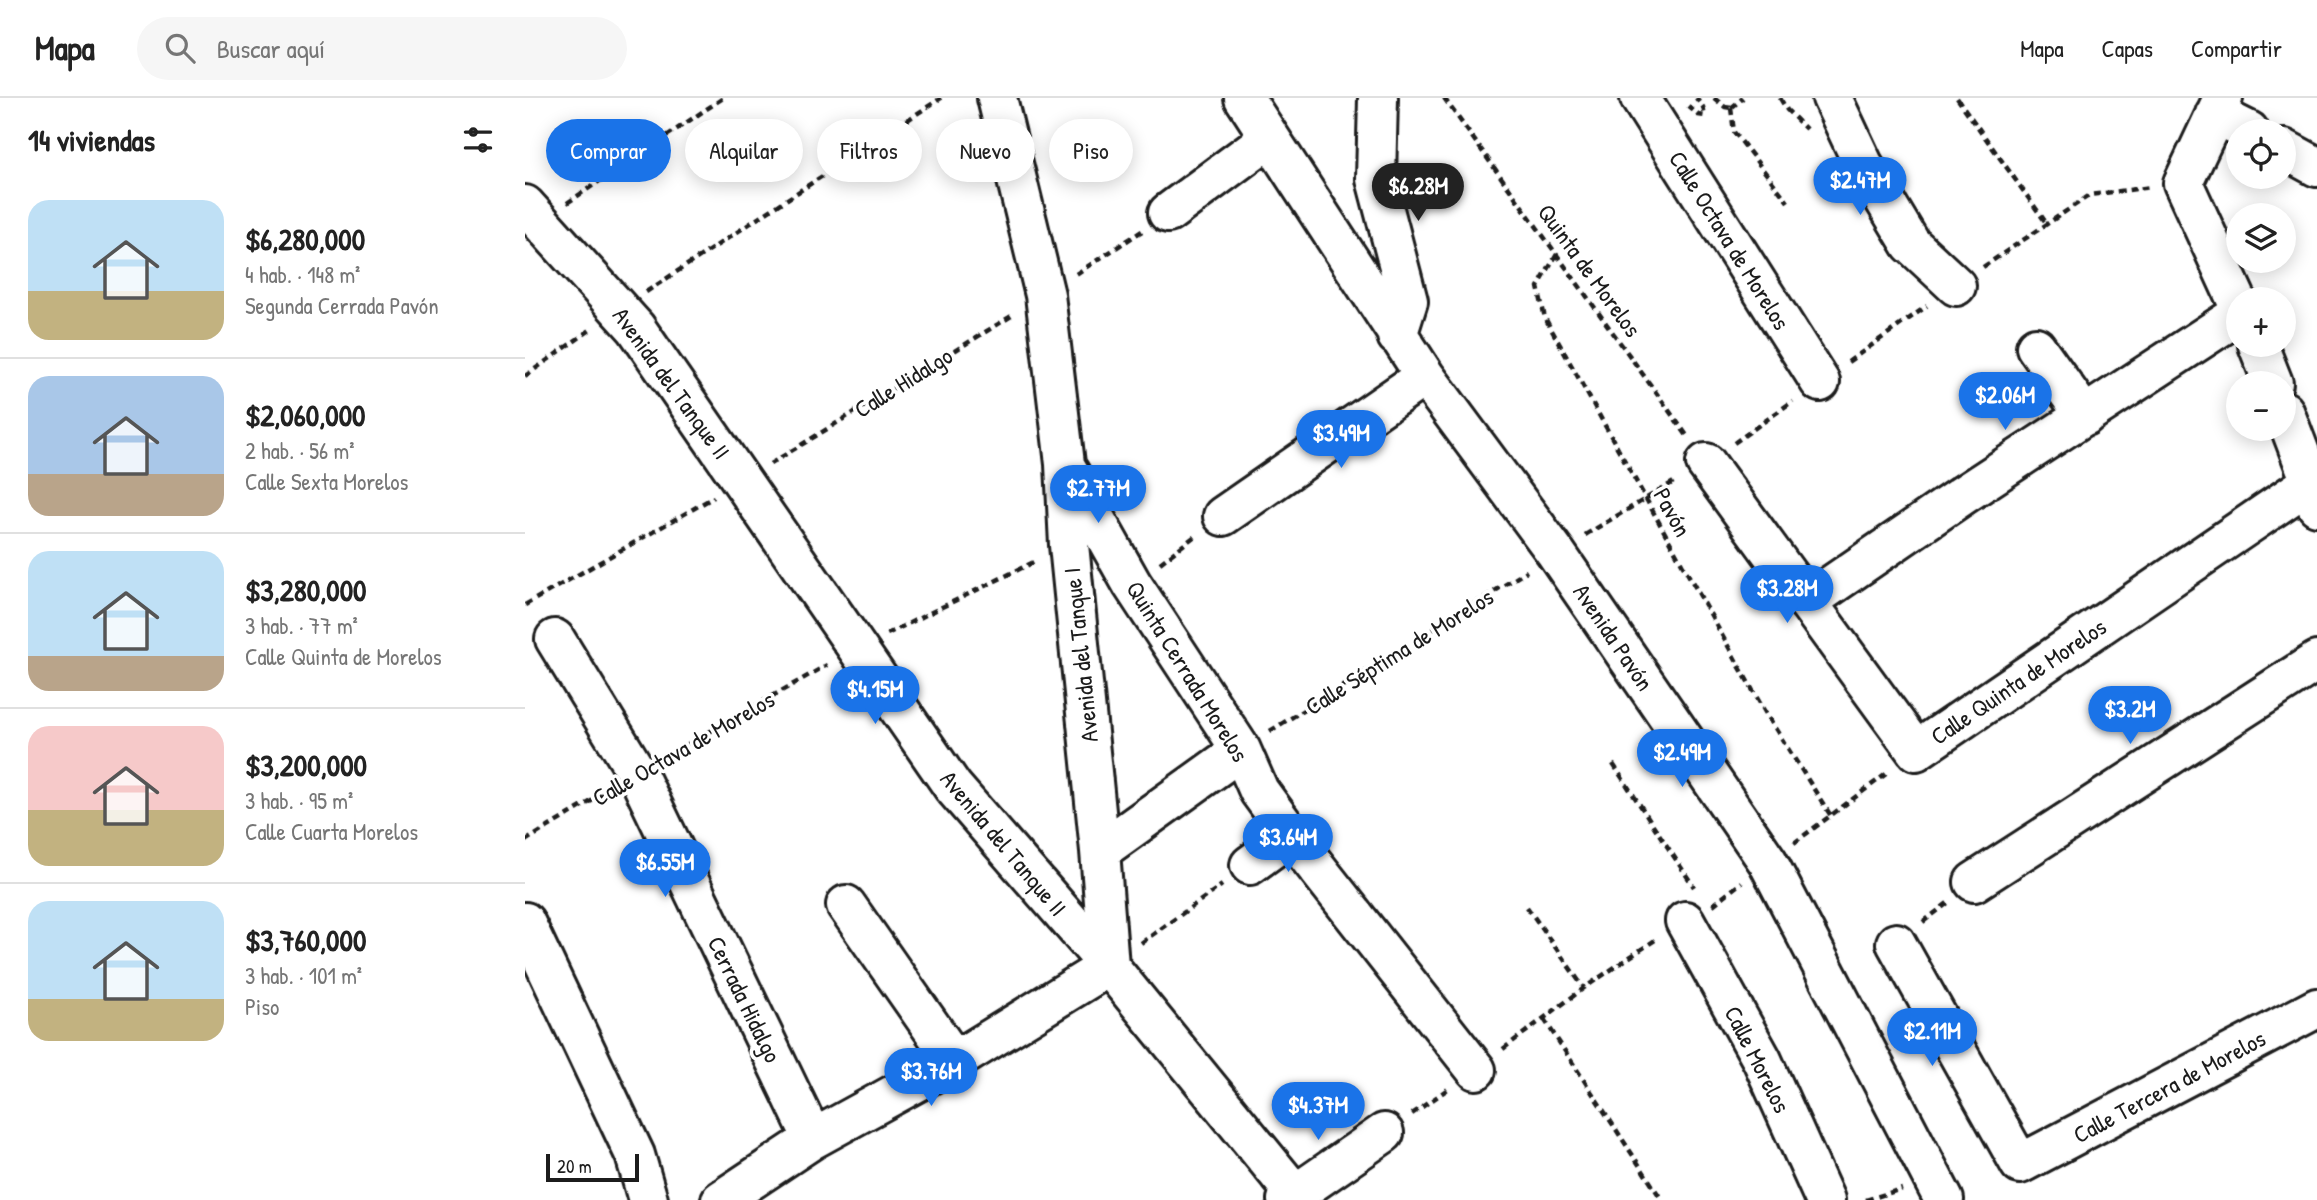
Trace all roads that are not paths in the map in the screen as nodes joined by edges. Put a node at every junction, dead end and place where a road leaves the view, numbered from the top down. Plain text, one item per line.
1 (997, 98) edge
2 (1244, 98) edge
3 (1378, 98) edge
4 (1640, 98) edge
5 (1832, 98) edge
6 (2219, 106) edge
7 (2235, 119) edge
8 (1269, 138) junction
9 (2296, 156) edge
10 (2317, 167) edge
11 (1168, 213) road end
12 (532, 214) edge
13 (1956, 286) dead end
14 (2231, 287) edge
15 (2226, 323) edge
16 (1397, 336) junction
17 (2036, 347) dead end
18 (1425, 376) junction
19 (1820, 382) dead end
20 (2085, 416) junction
21 (2295, 441) edge
22 (1706, 463) road end
23 (1065, 464) junction
24 (2314, 495) edge
25 (1223, 516) road end
26 (1807, 602) junction
27 (555, 639) dead end
28 (2317, 661) edge
29 (1241, 750) junction
30 (1291, 835) junction
31 (1100, 851) junction
32 (1250, 865) road end
33 (1974, 882) dead end
34 (846, 905) dead end
35 (1693, 909) road end
36 (525, 922) edge
37 (1896, 943) dead end
38 (1109, 966) junction
39 (2317, 1009) edge
40 (955, 1061) junction
41 (1476, 1070) road end
42 (1384, 1133) road end
43 (813, 1139) junction
44 (1293, 1198) edge
45 (648, 1200) edge
46 (721, 1200) edge
47 (1825, 1200) edge
48 (1944, 1200) edge

1 - 23 street, Avenida del Tanque I
2 - 8 street, Avenida Pavón
3 - 16 street
4 - 19 street, Calle Octava de Morelos
5 - 13 street
6 - 7 street
6 - 14 street
8 - 11 street
8 - 16 street, Avenida Pavón
9 - 10 street
12 - 38 street, Avenida del Tanque II
15 - 20 street
16 - 18 street, Avenida Pavón
17 - 20 street
18 - 25 street
18 - 48 street, Avenida Pavón
20 - 26 street
21 - 24 street
22 - 26 street, Calle Quinta de Morelos
23 - 29 street, Quinta Cerrada Morelos
23 - 31 street, Avenida del Tanque I
24 - 26 street, Calle Quinta de Morelos
27 - 43 street, Cerrada Hidalgo
28 - 33 street
29 - 30 street, Quinta Cerrada Morelos
29 - 31 street
30 - 32 street
30 - 41 street, Quinta Cerrada Morelos
31 - 38 street, Avenida del Tanque I
34 - 40 street
35 - 47 street, Calle Morelos
36 - 45 street
37 - 39 street, Calle Tercera de Morelos
38 - 40 street
38 - 44 street, Avenida del Tanque II
40 - 43 street
42 - 44 street
43 - 46 street

